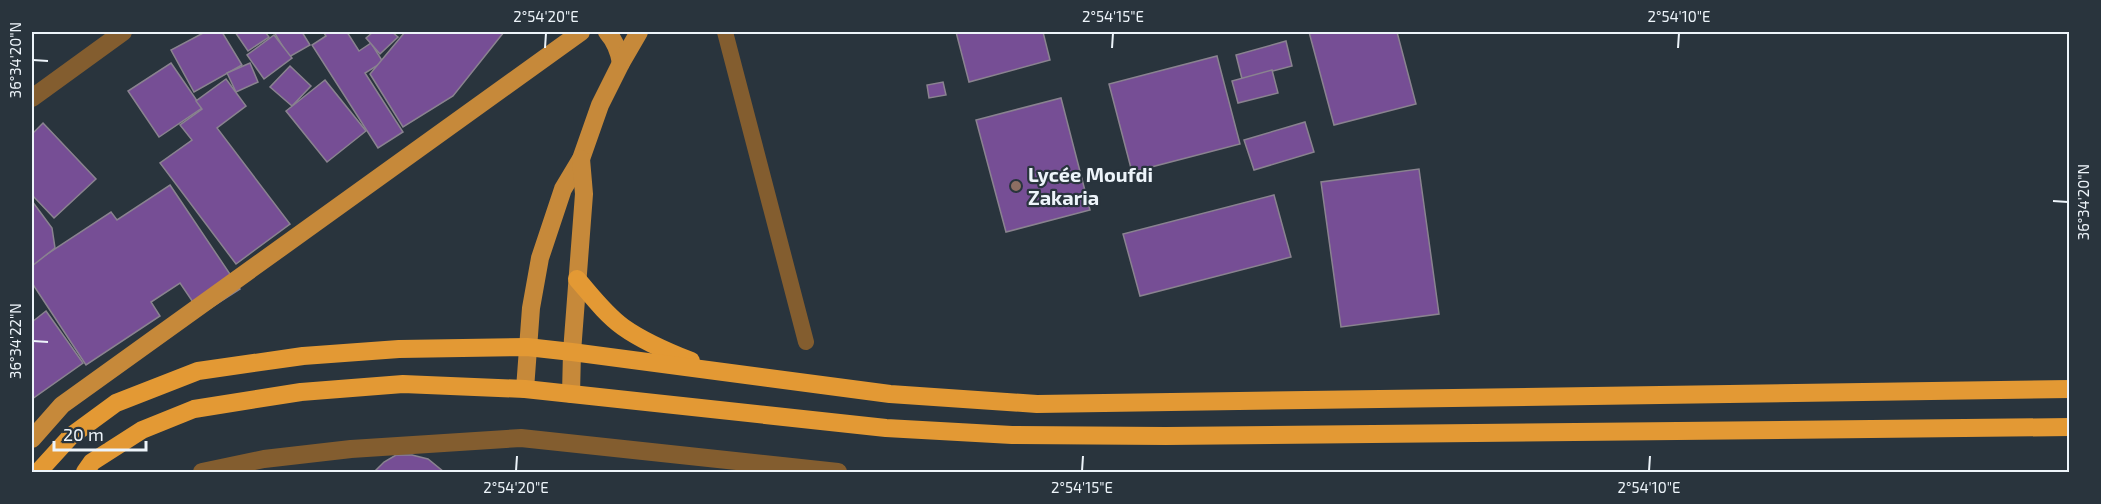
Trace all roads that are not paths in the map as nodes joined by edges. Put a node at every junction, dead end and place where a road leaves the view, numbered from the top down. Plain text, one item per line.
1 (123, 32) edge
2 (581, 32) edge
3 (607, 32) edge
4 (639, 32) edge
5 (725, 32) edge
6 (621, 63) junction
7 (32, 98) edge
8 (581, 159) junction
9 (577, 279) junction
10 (806, 342) dead end
11 (527, 347) junction
12 (572, 352) junction
13 (715, 371) junction
14 (525, 389) junction
15 (2070, 389) edge
16 (572, 394) junction
17 (2070, 428) edge
18 (32, 439) edge
19 (38, 470) edge
20 (84, 472) edge
21 (202, 472) edge
22 (838, 472) edge

1 - 7 street
2 - 18 main road
3 - 6 main road
4 - 6 main road
5 - 10 lane
6 - 8 main road
8 - 9 main road
8 - 11 main road
9 - 12 main road
9 - 13 highway
11 - 12 highway
11 - 14 main road
11 - 19 highway
12 - 13 highway
12 - 16 main road
13 - 15 highway
14 - 16 highway
14 - 20 highway
16 - 17 highway
21 - 22 street

